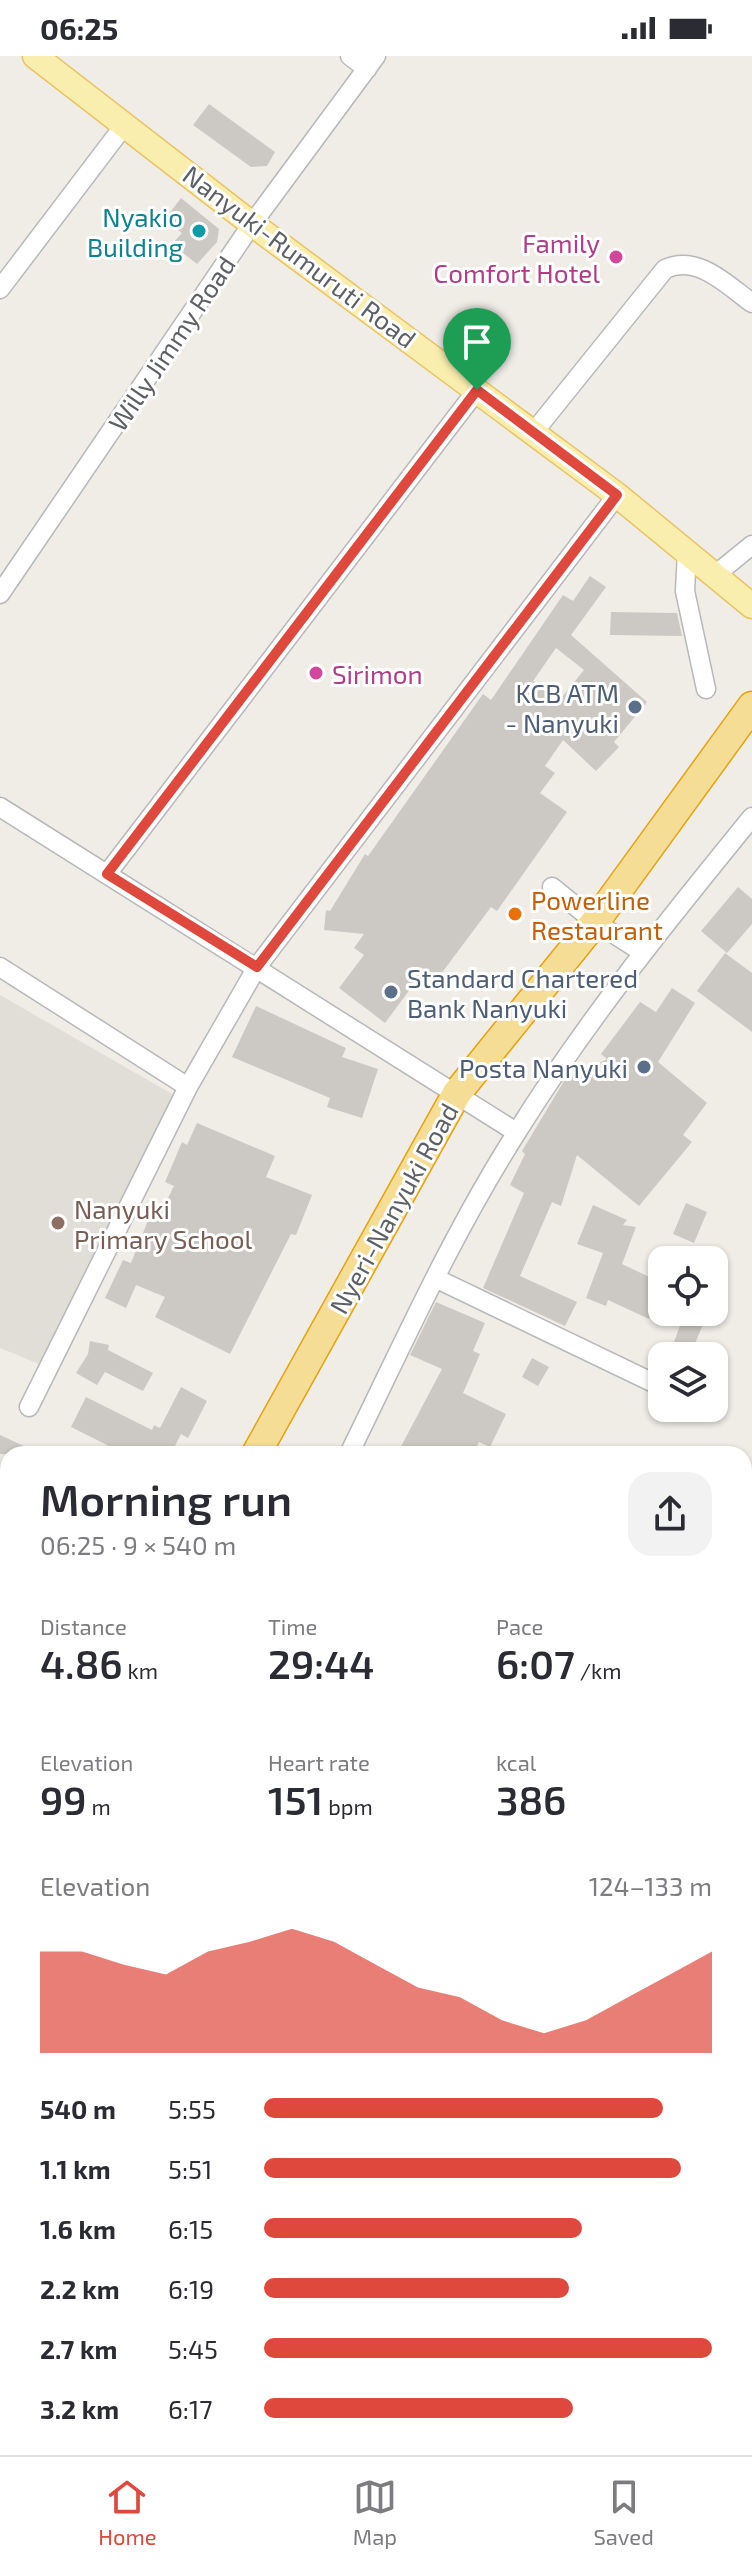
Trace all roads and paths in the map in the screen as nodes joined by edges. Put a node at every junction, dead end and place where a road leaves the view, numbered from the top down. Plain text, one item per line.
1 (35, 56) edge
2 (350, 56) edge
3 (371, 62) edge
4 (126, 123) junction
5 (252, 224) junction
6 (0, 289) edge
7 (752, 303) edge
8 (477, 390) junction
9 (533, 433) junction
10 (617, 495) junction
11 (752, 545) edge
12 (687, 551) junction
13 (715, 575) junction
14 (0, 594) edge
15 (752, 606) edge
16 (706, 689) dead end
17 (752, 706) edge
18 (0, 807) edge
19 (752, 817) edge
20 (107, 874) junction
21 (552, 887) dead end
22 (595, 922) junction
23 (642, 952) junction
24 (0, 967) edge
25 (257, 967) junction
26 (188, 1087) junction
27 (457, 1093) junction
28 (516, 1132) junction
29 (435, 1278) junction
30 (648, 1380) edge
31 (29, 1407) dead end
32 (260, 1446) edge
33 (353, 1446) edge

1 - 4 main road, Nanyuki-Rumuruti Road
2 - 3 street
3 - 5 street, Willy Jimmy Road
4 - 5 main road, Nanyuki-Rumuruti Road
4 - 6 street
5 - 8 main road, Nanyuki-Rumuruti Road
5 - 14 street, Willy Jimmy Road
7 - 9 street
8 - 9 main road, Nanyuki-Rumuruti Road
8 - 20 street
9 - 10 main road, Nanyuki-Rumuruti Road
10 - 12 main road, Nanyuki-Rumuruti Road
10 - 25 street
11 - 13 street
12 - 13 main road, Nanyuki-Rumuruti Road
12 - 16 street
13 - 15 main road, Nanyuki-Rumuruti Road
17 - 22 highway, Nyeri-Nanyuki Road
18 - 20 street
19 - 23 street
20 - 25 street
21 - 22 street
22 - 23 street
22 - 27 highway, Nyeri-Nanyuki Road
23 - 28 street
24 - 26 street
25 - 26 street
25 - 27 street
26 - 31 street
27 - 28 street
27 - 32 highway, Nyeri-Nanyuki Road
28 - 29 street
29 - 30 street
29 - 33 street

